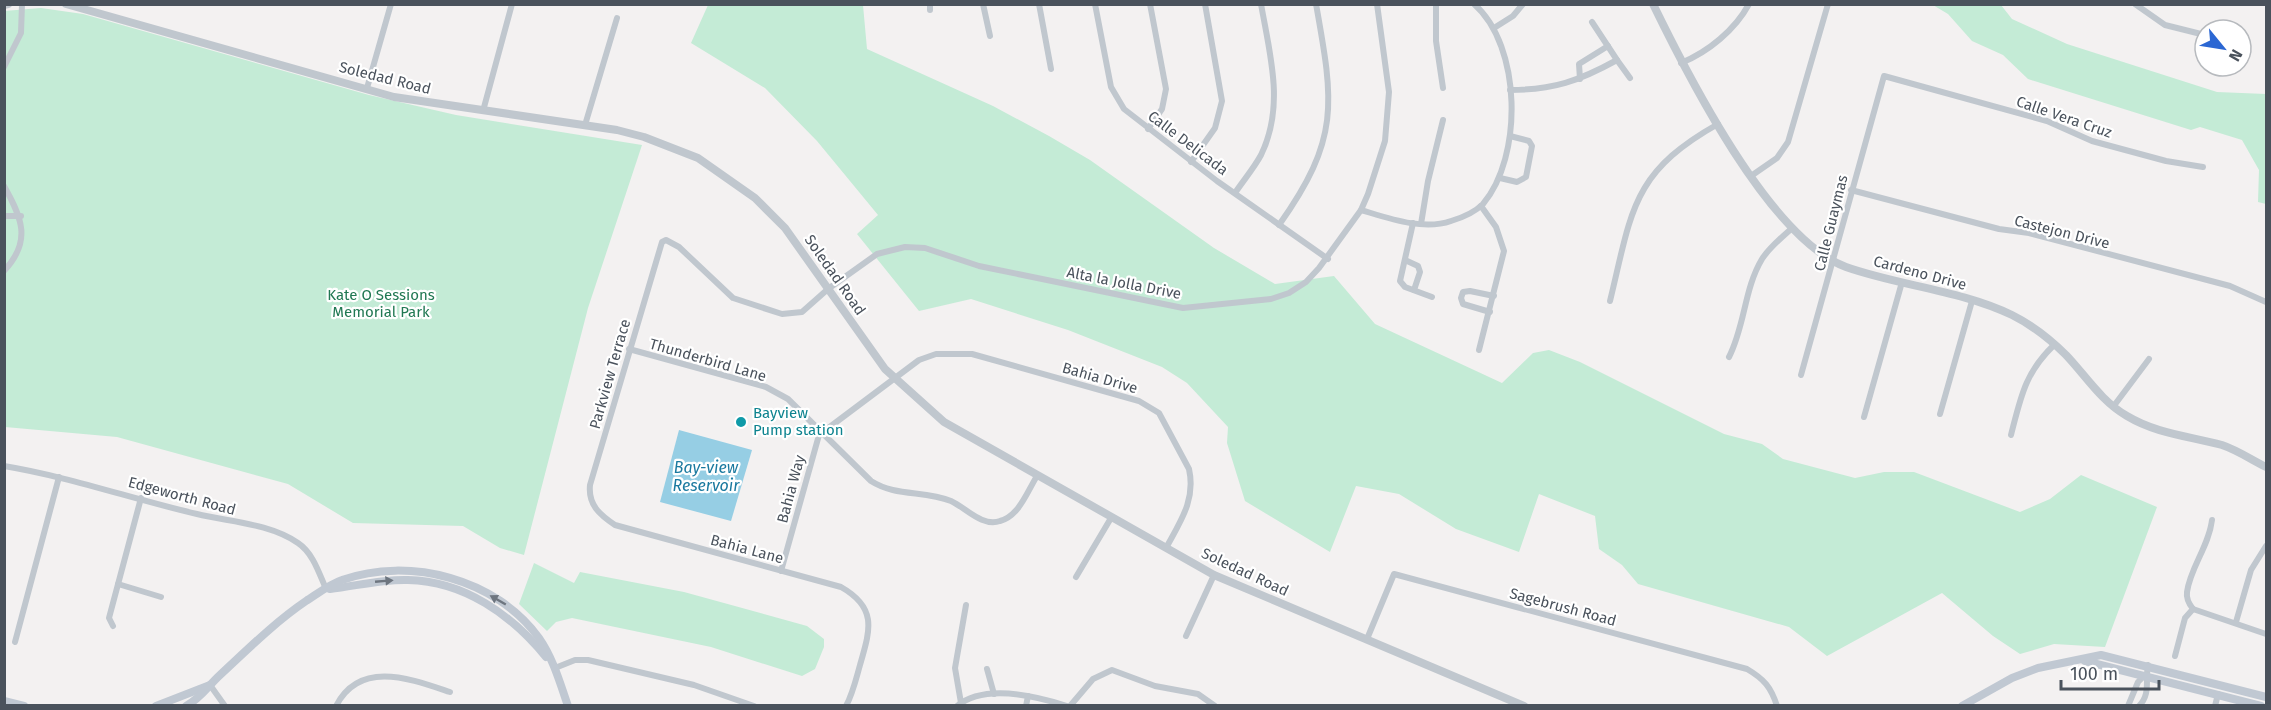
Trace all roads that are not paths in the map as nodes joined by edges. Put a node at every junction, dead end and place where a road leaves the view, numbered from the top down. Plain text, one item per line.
1 (22, 4) edge
2 (66, 4) edge
3 (391, 4) edge
4 (512, 4) edge
5 (983, 4) edge
6 (1039, 4) edge
7 (1095, 4) edge
8 (1150, 4) edge
9 (1205, 4) edge
10 (1261, 4) edge
11 (1316, 4) edge
12 (1377, 4) edge
13 (1436, 4) edge
14 (1474, 4) edge
15 (1522, 4) edge
16 (1653, 4) edge
17 (1749, 4) edge
18 (1828, 4) edge
19 (2135, 4) edge
20 (90, 7) edge
21 (616, 18) dead end
22 (1592, 22) dead end
23 (1494, 28) junction
24 (2193, 32) edge
25 (990, 36) dead end
26 (1608, 46) junction
27 (1617, 60) junction
28 (1681, 63) junction
29 (4, 67) edge
30 (1052, 69) dead end
31 (1884, 76) joint
32 (1630, 78) dead end
33 (1580, 79) junction
34 (1443, 87) dead end
35 (368, 88) junction
36 (1510, 90) junction
37 (483, 111) junction
38 (1443, 120) dead end
39 (1718, 124) junction
40 (585, 125) junction
41 (1148, 129) junction
42 (1510, 136) junction
43 (1191, 162) junction
44 (2203, 167) dead end
45 (1751, 176) junction
46 (1500, 178) junction
47 (4, 186) edge
48 (1851, 190) junction
49 (1235, 193) junction
50 (1481, 206) junction
51 (1361, 210) junction
52 (4, 216) edge
53 (21, 216) junction
54 (1417, 223) junction
55 (1279, 225) junction
56 (1791, 229) junction
57 (659, 246) joint
58 (1328, 259) junction
59 (1405, 260) junction
60 (1833, 260) junction
61 (4, 271) edge
62 (1902, 282) junction
63 (828, 289) junction
64 (1414, 290) junction
65 (1494, 296) junction
66 (1432, 297) dead end
67 (1610, 301) dead end
68 (1972, 301) junction
69 (2266, 302) edge
70 (1490, 312) junction
71 (2054, 345) junction
72 (629, 350) junction
73 (1479, 350) dead end
74 (1729, 357) dead end
75 (2148, 359) dead end
76 (1801, 375) dead end
77 (893, 378) junction
78 (2113, 407) junction
79 (1940, 414) dead end
80 (1864, 417) dead end
81 (823, 433) junction
82 (2011, 435) dead end
83 (4, 466) edge
84 (2266, 467) edge
85 (1037, 476) junction
86 (59, 477) junction
87 (141, 498) junction
88 (594, 508) joint
89 (1111, 518) junction
90 (2212, 520) dead end
91 (2266, 546) edge
92 (1166, 548) junction
93 (781, 571) junction
94 (1214, 576) junction
95 (1076, 577) dead end
96 (118, 584) junction
97 (326, 589) junction
98 (161, 597) dead end
99 (966, 605) dead end
100 (2193, 609) junction
101 (2236, 622) junction
102 (113, 626) dead end
103 (2266, 634) edge
104 (1186, 636) dead end
105 (1367, 639) junction
106 (15, 642) dead end
107 (2175, 656) dead end
108 (2084, 660) junction
109 (2148, 665) junction
110 (555, 668) junction
111 (987, 669) dead end
112 (2146, 675) junction
113 (210, 685) junction
114 (450, 692) dead end
115 (994, 694) junction
116 (2218, 694) junction
117 (1028, 696) junction
118 (2266, 697) edge
119 (4, 701) edge
120 (959, 704) edge
121 (24, 705) edge
122 (156, 705) edge
123 (186, 705) edge
124 (225, 705) edge
125 (336, 705) edge
126 (568, 705) edge
127 (754, 705) edge
128 (846, 705) edge
129 (1026, 705) edge
130 (1068, 705) edge
131 (1215, 705) edge
132 (1524, 705) edge
133 (1777, 705) edge
134 (1962, 705) edge
135 (2128, 705) edge
136 (2139, 705) edge
137 (2215, 705) edge
138 (2261, 705) edge

1 - 29 street
2 - 20 street, Soledad Road
3 - 35 street
4 - 37 street
5 - 25 street
6 - 30 street
7 - 41 street, Calle Delicada
8 - 41 street
9 - 43 street
10 - 49 street
11 - 55 street
12 - 51 street, Alta la Jolla Drive
13 - 34 street
14 - 23 street
15 - 23 street
16 - 28 street, Cardeno Drive
17 - 28 street
18 - 45 street
19 - 24 street
20 - 35 street, Soledad Road
21 - 40 street
22 - 26 street
23 - 36 street
26 - 27 street
26 - 33 street
27 - 32 street
27 - 33 street
28 - 39 street, Cardeno Drive
31 - 44 street, Calle Vera Cruz
31 - 48 street, Calle Guaymas
33 - 36 street
35 - 37 street, Soledad Road
36 - 42 street
37 - 40 street, Soledad Road
38 - 54 street
39 - 45 street, Cardeno Drive
39 - 67 street
40 - 63 street, Soledad Road
41 - 43 street, Calle Delicada
42 - 46 street
42 - 46 street
43 - 49 street, Calle Delicada
45 - 56 street, Cardeno Drive
46 - 50 street
47 - 53 street
48 - 60 street, Calle Guaymas
48 - 69 street, Castejon Drive
49 - 55 street, Calle Delicada
50 - 54 street
50 - 65 street
51 - 54 street
51 - 58 street, Alta la Jolla Drive
52 - 53 street
53 - 61 street
54 - 59 street
55 - 58 street, Calle Delicada
56 - 60 street, Cardeno Drive
56 - 74 street
57 - 63 street, Alta la Jolla Drive
57 - 72 street, Parkview Terrace
58 - 63 street, Alta la Jolla Drive
59 - 64 street
59 - 64 street
60 - 62 street, Cardeno Drive
60 - 76 street, Calle Guaymas
62 - 68 street, Cardeno Drive
62 - 80 street
63 - 77 street, Soledad Road
64 - 66 street
65 - 70 street
65 - 70 street
68 - 71 street, Cardeno Drive
68 - 79 street
70 - 73 street
71 - 78 street, Cardeno Drive
71 - 82 street
72 - 81 street, Thunderbird Lane
72 - 88 street, Parkview Terrace
75 - 78 street
77 - 81 street, Bahia Way
77 - 85 street, Soledad Road
77 - 92 street, Bahia Drive
78 - 84 street, Cardeno Drive
81 - 85 street, Thunderbird Lane
81 - 93 street, Bahia Way
83 - 86 street, Edgeworth Road
85 - 89 street, Soledad Road
86 - 87 street, Edgeworth Road
86 - 106 street
87 - 96 street
87 - 97 street, Edgeworth Road
88 - 93 street, Bahia Lane
89 - 92 street, Soledad Road
89 - 95 street
90 - 100 street
91 - 101 street
92 - 94 street, Soledad Road
93 - 128 street, Bahia Lane
94 - 104 street
94 - 105 street, Soledad Road
96 - 98 street
96 - 102 street
97 -> 110 main road
110 -> 97 main road
97 - 113 main road
99 - 120 street
100 - 101 street
100 - 107 street
101 - 103 street
105 - 132 street, Soledad Road
105 - 133 street, Sagebrush Road
108 - 109 main road
108 - 112 main road
108 - 134 main road
109 - 112 street
109 - 118 main road
110 - 126 main road
110 - 127 street
111 - 115 street
112 - 116 main road
112 - 135 street
112 - 136 street
113 - 122 main road
113 - 123 main road
113 - 124 street
114 - 125 street
115 - 117 street
115 - 120 street
116 - 137 street
116 - 138 main road
117 - 129 street
117 - 130 street
119 - 121 main road
130 - 131 street

